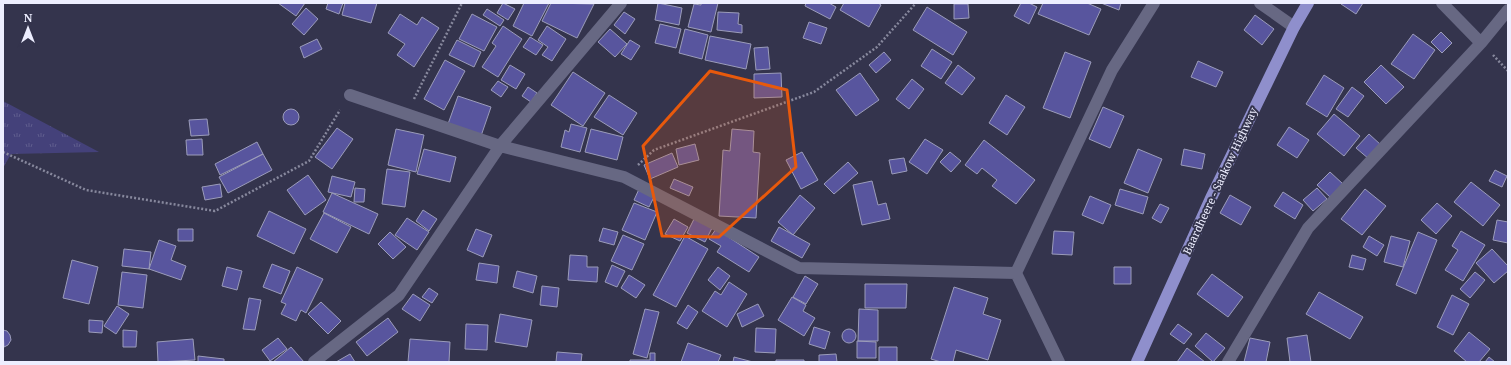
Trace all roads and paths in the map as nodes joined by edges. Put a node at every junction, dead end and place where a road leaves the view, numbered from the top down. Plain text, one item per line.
1 (462, 3) edge
2 (621, 3) edge
3 (916, 3) edge
4 (1154, 3) edge
5 (1260, 3) edge
6 (1308, 3) edge
7 (1442, 3) edge
8 (1508, 10) edge
9 (1294, 27) junction
10 (1482, 43) junction
11 (350, 95) joint
12 (407, 114) junction
13 (500, 146) junction
14 (3, 152) edge
15 (624, 177) junction
16 (1016, 273) junction
17 (314, 362) edge
18 (1059, 362) edge
19 (1137, 362) edge
20 (1228, 362) edge

1 - 12 path
2 - 13 street
3 - 15 path
4 - 16 street
5 - 9 street
6 - 9 main road, Baardheere - Saakow Highway
7 - 10 street
8 - 10 street
9 - 19 main road, Baardheere - Saakow Highway
10 - 20 street
11 - 12 street
11 - 14 path
12 - 13 street
13 - 15 street
13 - 17 street
15 - 16 street
16 - 18 street

